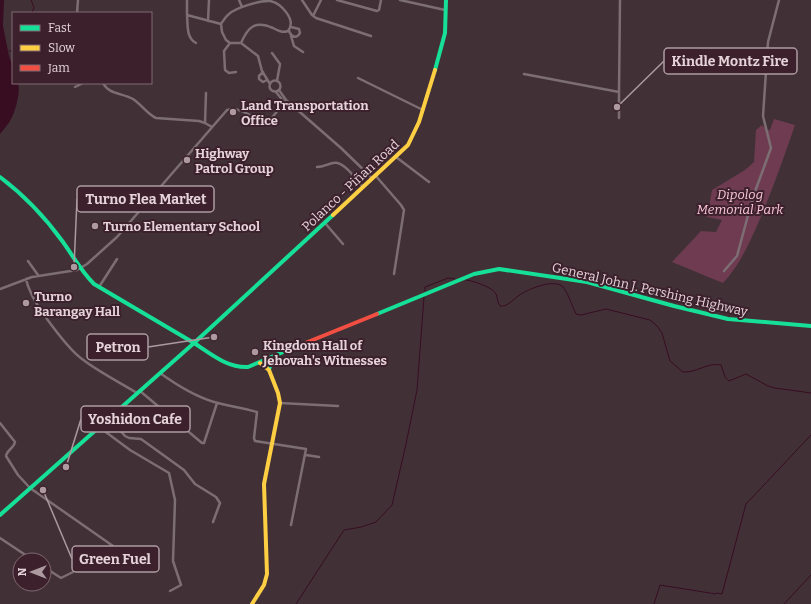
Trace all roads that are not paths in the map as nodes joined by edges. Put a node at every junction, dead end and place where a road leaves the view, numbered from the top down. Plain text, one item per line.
1 (78, 0) edge
2 (187, 0) edge
3 (209, 0) edge
4 (239, 0) edge
5 (269, 0) edge
6 (277, 0) edge
7 (302, 0) edge
8 (321, 0) edge
9 (337, 0) edge
10 (381, 0) edge
11 (400, 0) edge
12 (446, 0) edge
13 (620, 0) edge
14 (780, 0) edge
15 (274, 2) junction
16 (242, 7) junction
17 (445, 10) junction
18 (77, 12) edge
19 (187, 15) junction
20 (313, 16) junction
21 (208, 21) junction
22 (221, 24) junction
23 (291, 27) junction
24 (289, 30) junction
25 (291, 35) junction
26 (371, 36) dead end
27 (196, 43) dead end
28 (230, 43) junction
29 (241, 43) junction
30 (303, 52) dead end
31 (272, 53) dead end
32 (236, 72) dead end
33 (263, 72) junction
34 (524, 74) dead end
35 (358, 78) dead end
36 (267, 80) junction
37 (277, 81) junction
38 (81, 84) edge
39 (104, 84) edge
40 (270, 84) junction
41 (75, 87) dead end
42 (277, 91) junction
43 (619, 92) junction
44 (206, 93) dead end
45 (285, 101) junction
46 (422, 110) junction
47 (619, 118) dead end
48 (205, 123) junction
49 (212, 127) junction
50 (396, 157) junction
51 (317, 167) dead end
52 (0, 177) edge
53 (374, 177) junction
54 (6, 181) junction
55 (0, 182) edge
56 (429, 182) dead end
57 (363, 186) junction
58 (160, 187) junction
59 (181, 205) dead end
60 (325, 223) junction
61 (343, 244) dead end
62 (117, 259) dead end
63 (28, 262) dead end
64 (81, 268) junction
65 (724, 271) dead end
66 (394, 274) dead end
67 (38, 275) junction
68 (26, 279) junction
69 (99, 287) junction
70 (0, 289) edge
71 (811, 326) edge
72 (194, 343) junction
73 (272, 358) junction
74 (260, 363) junction
75 (269, 370) junction
76 (160, 373) junction
77 (139, 392) junction
78 (217, 403) junction
79 (280, 403) junction
80 (338, 406) dead end
81 (108, 418) junction
82 (0, 423) edge
83 (98, 426) junction
84 (272, 444) junction
85 (306, 455) junction
86 (319, 457) dead end
87 (30, 488) junction
88 (0, 515) edge
89 (214, 522) dead end
90 (290, 525) dead end
91 (0, 538) edge
92 (113, 546) dead end
93 (21, 552) edge
94 (52, 572) edge
95 (73, 572) dead end
96 (170, 591) dead end
97 (252, 604) edge

1 - 18 street
2 - 19 street
3 - 21 street
4 - 16 street
5 - 15 street
5 - 16 street
6 - 15 street
7 - 20 street
8 - 20 street
9 - 10 street
11 - 17 street
12 - 17 main road, Polanco - Piñan Road
13 - 43 street
14 - 65 street
15 - 23 street
16 - 22 street
17 - 46 main road, Polanco - Piñan Road
19 - 21 street
19 - 27 street
20 - 26 street
21 - 22 street
22 - 28 street
23 - 24 street
23 - 25 street
24 - 25 street
24 - 29 street
25 - 30 street
28 - 29 street
28 - 32 street
29 - 33 street
31 - 37 street
33 - 36 street
33 - 36 street
34 - 43 street
35 - 46 street
36 - 40 street
37 - 40 street
37 - 42 street
38 - 41 street
39 - 48 street
40 - 42 street
42 - 45 street
43 - 47 street
44 - 48 street
45 - 49 street
45 - 53 street
46 - 50 main road, Polanco - Piñan Road
48 - 49 street
49 - 58 street
50 - 53 main road, Polanco - Piñan Road
50 - 56 street
51 - 57 street
52 - 54 main road, General John J. Pershing Highway
53 - 57 main road, Polanco - Piñan Road
53 - 66 street
54 - 55 street
54 - 64 main road, General John J. Pershing Highway
57 - 60 main road, Polanco - Piñan Road
58 - 59 street
58 - 64 street
60 - 61 street
60 - 72 main road, Polanco - Piñan Road
62 - 69 street
63 - 67 street
64 - 67 street
64 - 69 main road, General John J. Pershing Highway
67 - 68 street
68 - 70 street
68 - 77 street
69 - 72 main road, General John J. Pershing Highway
71 - 73 main road, General John J. Pershing Highway
72 - 74 main road, General John J. Pershing Highway
72 - 76 main road, Polanco - Piñan Road
73 - 74 main road, General John J. Pershing Highway
73 - 75 main road
74 - 75 main road
75 - 79 main road
76 - 77 main road, Polanco - Piñan Road
76 - 78 street
77 - 78 street
77 - 81 main road, Polanco - Piñan Road
78 - 84 street
79 - 80 street
79 - 84 main road
81 - 83 main road, Polanco - Piñan Road
81 - 89 street
82 - 87 street
83 - 87 main road, Polanco - Piñan Road
83 - 96 street
84 - 85 street
84 - 97 main road
85 - 86 street
85 - 90 street
87 - 88 main road, Polanco - Piñan Road
87 - 92 street
91 - 93 street
94 - 95 street

